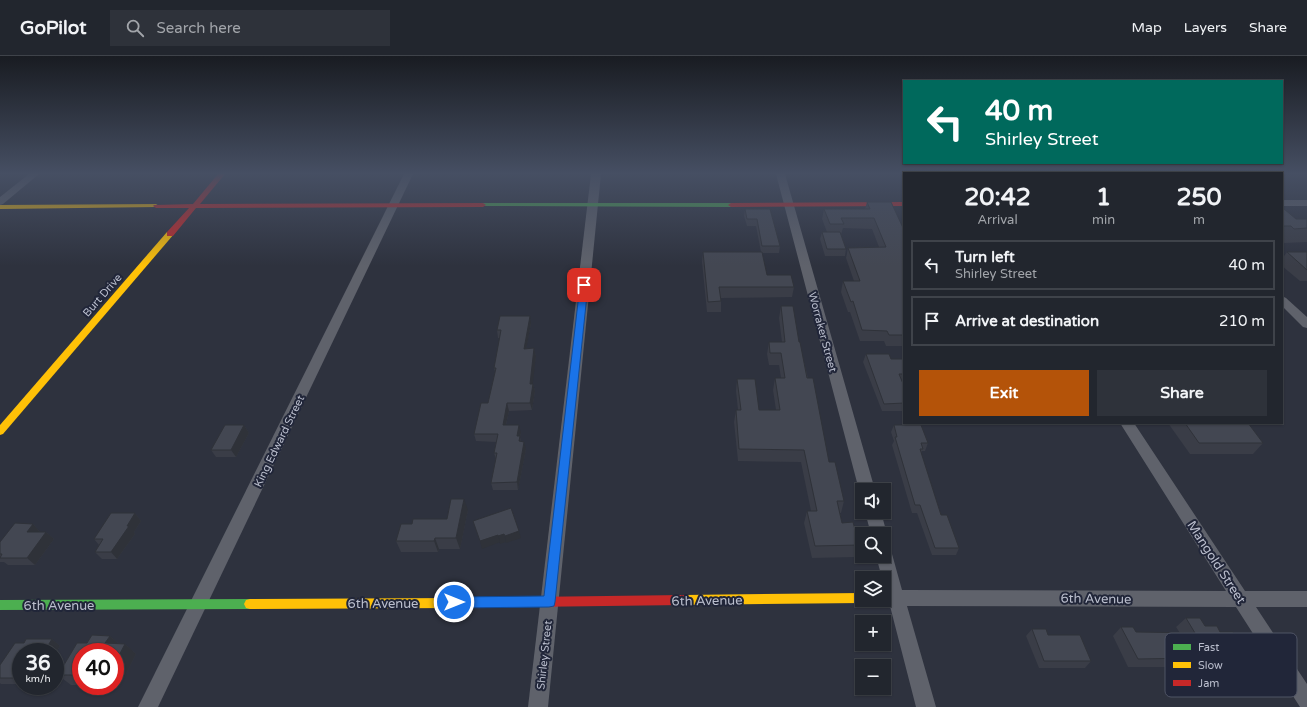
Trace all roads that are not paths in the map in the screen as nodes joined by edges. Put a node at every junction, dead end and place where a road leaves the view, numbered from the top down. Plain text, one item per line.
1 (196, 204) edge
2 (860, 204) edge
3 (592, 205) junction
4 (788, 205) junction
5 (394, 206) junction
6 (0, 207) edge
7 (194, 207) junction
8 (1283, 301) edge
9 (1307, 324) edge
10 (1128, 424) edge
11 (0, 431) edge
12 (864, 483) edge
13 (855, 598) edge
14 (891, 598) edge
15 (1241, 599) junction
16 (1307, 599) edge
17 (891, 601) edge
18 (549, 602) junction
19 (199, 604) junction
20 (0, 605) edge
21 (1263, 633) edge
22 (1297, 686) edge
23 (1307, 701) edge
24 (148, 707) edge
25 (538, 707) edge
26 (926, 707) edge

1 - 7 street, Burt Drive
2 - 4 street
3 - 4 street
3 - 5 street
3 - 18 street, Shirley Street
4 - 12 street, Worraker Street
5 - 7 street
5 - 19 street, King Edward Street
6 - 7 street
7 - 11 street, Burt Drive
8 - 9 street
10 - 15 street, Mangold Street
13 - 18 street, 6th Avenue
14 - 15 street, 6th Avenue
15 - 16 street, 6th Avenue
15 - 21 street, Mangold Street
17 - 26 street
18 - 19 street, 6th Avenue
18 - 25 street, Shirley Street
19 - 20 street, 6th Avenue
19 - 24 street, King Edward Street
22 - 23 street, Mangold Street

